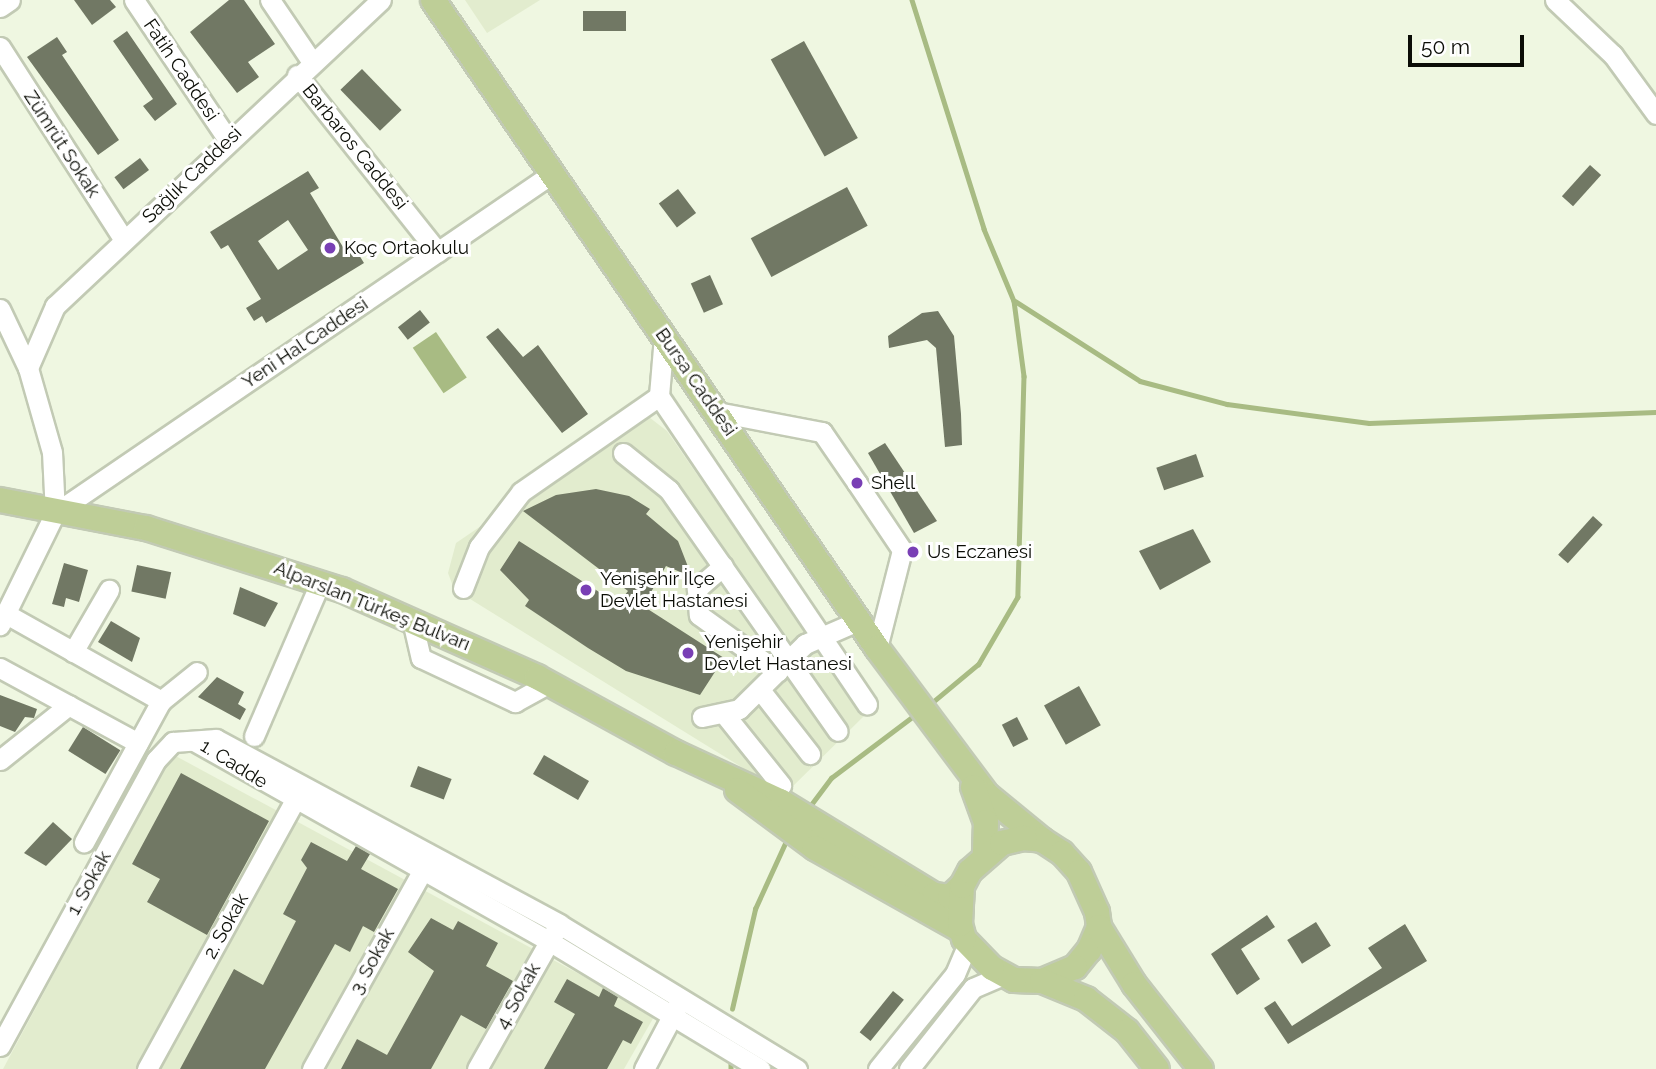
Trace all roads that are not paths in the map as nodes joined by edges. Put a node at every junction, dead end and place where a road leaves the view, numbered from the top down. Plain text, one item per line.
1 (10, 0) edge
2 (134, 0) edge
3 (270, 0) edge
4 (382, 0) edge
5 (433, 0) edge
6 (1555, 0) edge
7 (0, 6) edge
8 (0, 47) edge
9 (304, 69) junction
10 (1656, 114) edge
11 (228, 140) junction
12 (553, 173) junction
13 (124, 240) junction
14 (438, 252) junction
15 (0, 309) edge
16 (664, 336) junction
17 (28, 368) junction
18 (659, 396) junction
19 (717, 412) junction
20 (623, 453) dead end
21 (0, 500) edge
22 (55, 513) junction
23 (723, 566) junction
24 (320, 583) junction
25 (463, 588) dead end
26 (109, 590) dead end
27 (4, 620) edge
28 (858, 621) junction
29 (819, 634) junction
30 (877, 648) junction
31 (74, 652) junction
32 (783, 666) junction
33 (0, 668) edge
34 (197, 672) dead end
35 (761, 691) junction
36 (161, 701) junction
37 (867, 704) dead end
38 (69, 705) junction
39 (725, 715) junction
40 (702, 717) dead end
41 (838, 731) dead end
42 (254, 736) dead end
43 (194, 741) joint
44 (138, 743) junction
45 (810, 754) dead end
46 (0, 760) edge
47 (961, 761) junction
48 (299, 792) junction
49 (777, 802) junction
50 (819, 838) junction
51 (1042, 840) junction
52 (84, 842) dead end
53 (985, 854) junction
54 (428, 862) junction
55 (962, 886) junction
56 (1099, 927) junction
57 (554, 932) junction
58 (964, 937) junction
59 (1003, 975) junction
60 (1042, 981) junction
61 (683, 996) junction
62 (673, 1014) junction
63 (0, 1046) edge
64 (147, 1069) edge
65 (312, 1069) edge
66 (477, 1069) edge
67 (644, 1069) edge
68 (760, 1069) edge
69 (797, 1069) edge
70 (878, 1069) edge
71 (909, 1069) edge
72 (1157, 1069) edge
73 (1201, 1069) edge

1 - 7 street
2 - 11 street, Fatih Caddesi
3 - 9 street, Barbaros Caddesi
4 - 9 street, Sağlık Caddesi
5 - 12 main road, Bursa Caddesi
6 - 10 street
8 - 13 street, Zümrüt Sokak
9 - 11 street, Sağlık Caddesi
9 - 14 street, Barbaros Caddesi
11 - 13 street, Sağlık Caddesi
12 - 14 street, Yeni Hal Caddesi
12 - 16 main road, Bursa Caddesi
13 - 17 street, Sağlık Caddesi
14 - 22 street, Yeni Hal Caddesi
15 - 17 street
16 - 18 street
16 - 19 main road, Bursa Caddesi
17 - 22 street
18 - 25 street
18 - 29 street
19 - 28 main road, Bursa Caddesi
19 - 30 street
20 - 23 street
21 - 22 main road, Alparslan Türkeş Bulvarı
22 - 24 main road, Alparslan Türkeş Bulvarı
22 - 27 street
23 - 32 street
23 - 32 street
24 - 42 street
24 - 49 main road, Alparslan Türkeş Bulvarı
26 - 31 street
27 - 31 street
28 - 29 street
28 - 30 main road, Bursa Caddesi
29 - 32 street
29 - 37 street
30 - 47 main road, Bursa Caddesi
31 - 36 street
32 - 35 street
32 - 41 street
33 - 38 street
34 - 36 street
35 - 39 street
35 - 45 street
36 - 44 street
38 - 44 street
38 - 46 street
39 - 40 street
39 - 49 street
43 - 48 street, 1. Cadde
43 - 63 street, 1. Sokak
44 - 52 street
47 - 51 main road, Bursa Caddesi
47 - 53 main road, Bursa Caddesi
48 - 54 street, 1. Cadde
48 - 64 street, 2. Sokak
49 - 50 main road, Alparslan Türkeş Bulvarı
50 - 55 main road, Alparslan Türkeş Bulvarı
50 - 58 main road, Alparslan Türkeş Bulvarı
51 - 53 main road
51 - 56 main road
53 - 55 main road
54 - 57 street, 1. Cadde
54 - 65 street, 3. Sokak
55 - 58 main road
56 - 60 main road
56 - 73 main road
57 - 61 street, 1. Cadde
57 - 62 street, 1. Cadde
57 - 66 street, 4. Sokak
58 - 59 main road
58 - 70 street
59 - 60 main road
59 - 71 street
60 - 72 main road
61 - 62 street
61 - 69 street, 1. Cadde
62 - 67 street
62 - 68 street, 1. Cadde

